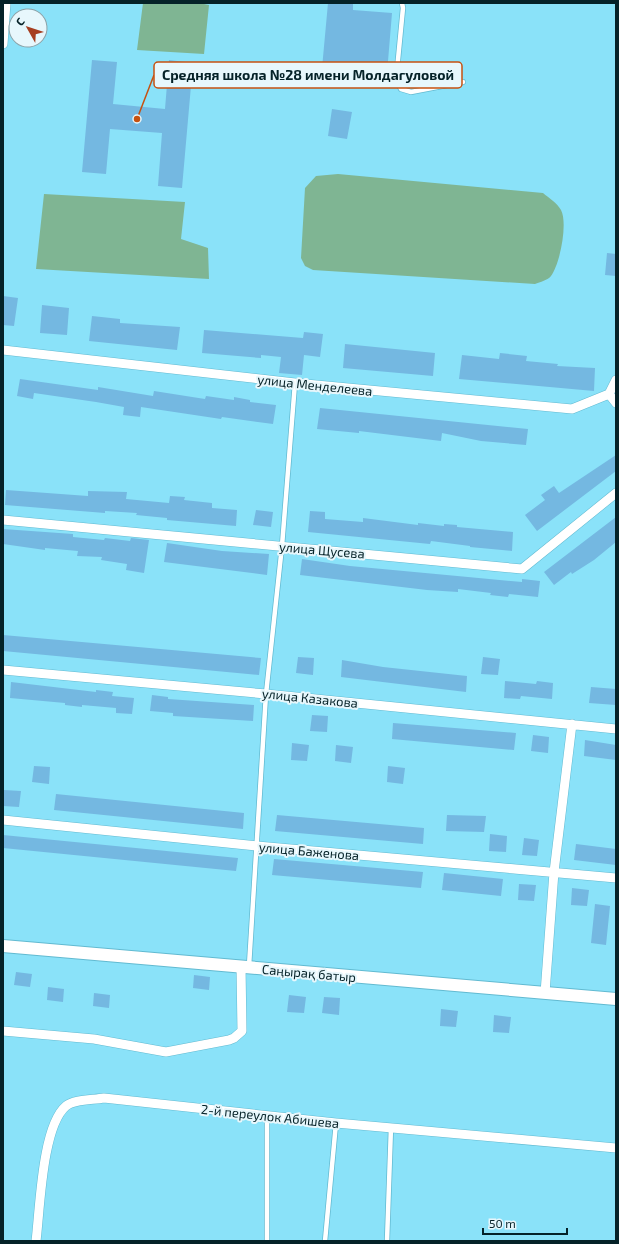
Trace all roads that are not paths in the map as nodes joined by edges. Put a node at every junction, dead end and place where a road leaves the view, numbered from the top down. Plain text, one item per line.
1 (6, 3) edge
2 (402, 3) edge
3 (3, 44) edge
4 (463, 82) dead end
5 (3, 350) edge
6 (616, 380) edge
7 (295, 383) junction
8 (609, 394) junction
9 (616, 403) edge
10 (616, 493) edge
11 (3, 520) edge
12 (282, 546) junction
13 (3, 670) edge
14 (266, 694) junction
15 (572, 724) junction
16 (616, 729) edge
17 (3, 820) edge
18 (257, 846) junction
19 (554, 872) junction
20 (616, 878) edge
21 (3, 946) edge
22 (245, 967) junction
23 (545, 993) junction
24 (616, 999) edge
25 (3, 1031) edge
26 (267, 1115) junction
27 (336, 1123) junction
28 (391, 1127) junction
29 (616, 1148) edge
30 (36, 1241) edge
31 (267, 1241) edge
32 (325, 1241) edge
33 (387, 1241) edge

1 - 3 street
2 - 4 lane
5 - 7 street, улица Менделеева
6 - 8 street
7 - 8 street, улица Менделеева
7 - 12 lane
8 - 9 street
10 - 12 street, улица Щусева
11 - 12 street, улица Щусева
12 - 14 lane
13 - 14 street, улица Казакова
14 - 15 street, улица Казакова
14 - 18 lane
15 - 16 street, улица Казакова
15 - 19 street
17 - 18 street, улица Баженова
18 - 19 street, улица Баженова
18 - 22 lane
19 - 20 street, улица Баженова
19 - 23 street
21 - 22 street, Саңырақ батыр
22 - 23 street, Саңырақ батыр
22 - 25 street
23 - 24 street, Саңырақ батыр
26 - 27 street, 2-й переулок Абишева
26 - 30 street, 2-й переулок Абишева
26 - 31 lane
27 - 28 street, 2-й переулок Абишева
27 - 32 lane
28 - 29 street, 2-й переулок Абишева
28 - 33 lane

